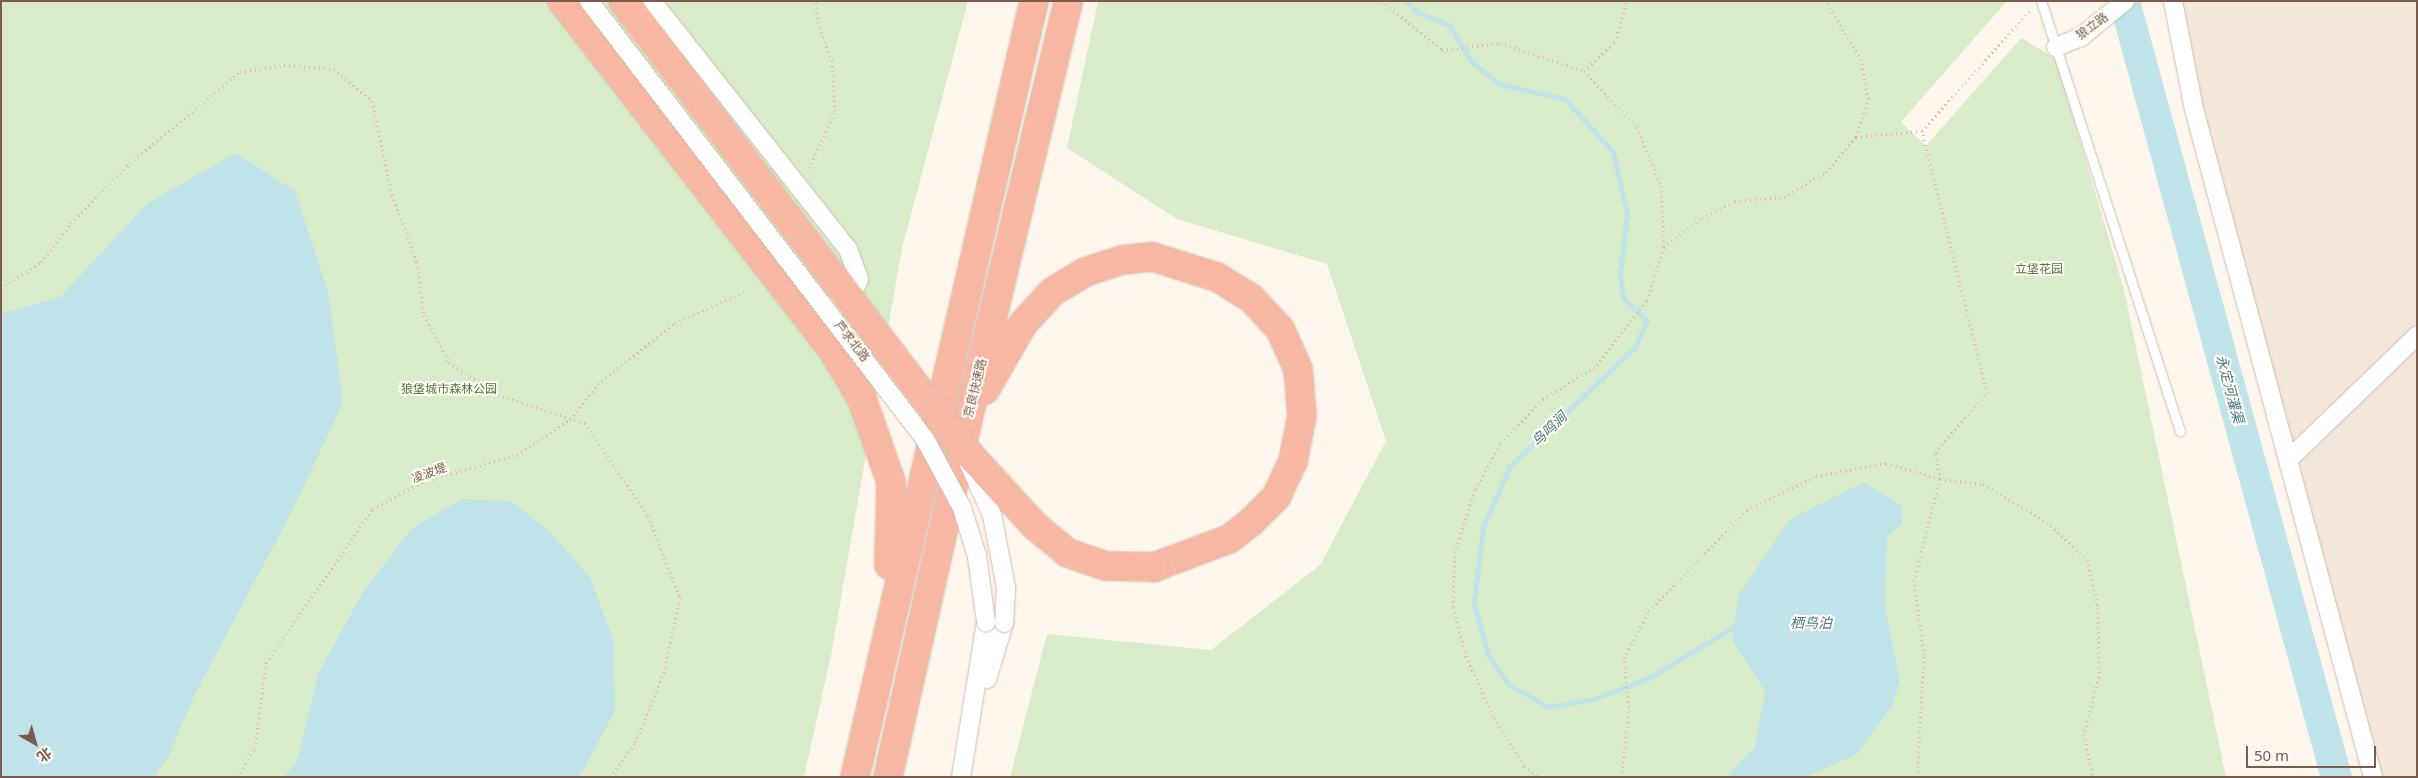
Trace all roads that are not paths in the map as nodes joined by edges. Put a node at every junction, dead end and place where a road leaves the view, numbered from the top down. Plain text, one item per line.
1 (562, 1) edge
2 (589, 1) edge
3 (623, 1) edge
4 (652, 1) edge
5 (1034, 1) edge
6 (1068, 1) edge
7 (2039, 1) edge
8 (2125, 1) edge
9 (2173, 1) edge
10 (2056, 47) junction
11 (784, 287) junction
12 (2417, 336) edge
13 (968, 419) junction
14 (2180, 431) dead end
15 (961, 445) junction
16 (2288, 459) junction
17 (883, 654) junction
18 (970, 732) junction
19 (855, 777) edge
20 (888, 777) edge
21 (960, 777) edge
22 (2373, 777) edge

1 - 11 highway
2 - 18 street, 芦求北路, bridge
3 - 15 highway, bridge
4 - 11 street
5 - 17 highway
6 - 13 highway, 京良快速路
7 - 10 lane
8 - 10 street, 狼立路
9 - 16 street
10 - 14 lane
11 - 17 highway
12 - 16 street
13 - 15 highway, bridge
13 - 20 highway, 京良快速路
15 - 18 street, 芦求北路, bridge
16 - 22 street
17 - 19 highway
18 - 21 street, 芦求北路

